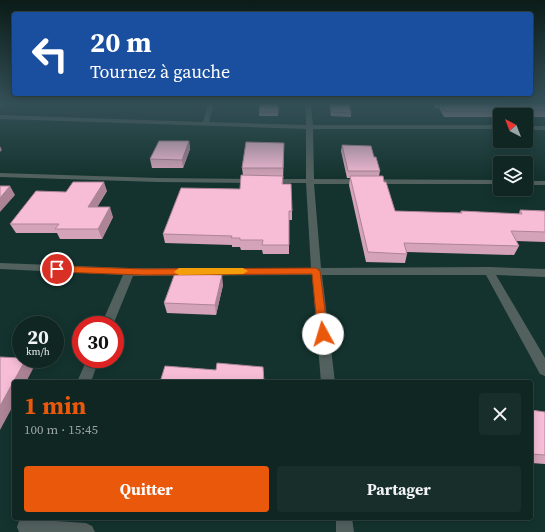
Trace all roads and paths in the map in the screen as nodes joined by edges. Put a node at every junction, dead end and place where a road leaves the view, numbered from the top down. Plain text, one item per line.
1 (310, 129) edge
2 (0, 175) edge
3 (310, 181) junction
4 (493, 182) edge
5 (533, 183) edge
6 (545, 183) edge
7 (0, 266) edge
8 (316, 271) junction
9 (489, 271) junction
10 (129, 272) junction
11 (545, 273) edge
12 (111, 316) edge
13 (90, 368) edge
14 (545, 370) edge
15 (85, 380) edge
16 (328, 380) edge
17 (344, 520) edge
18 (26, 526) edge
19 (86, 532) edge
20 (345, 532) edge

1 - 3 street
2 - 3 street
3 - 4 street
3 - 8 street
5 - 6 street
7 - 10 street
8 - 9 street
8 - 10 street
8 - 16 street
9 - 11 street
9 - 14 street
10 - 12 street
13 - 15 street
17 - 20 street
18 - 19 street

